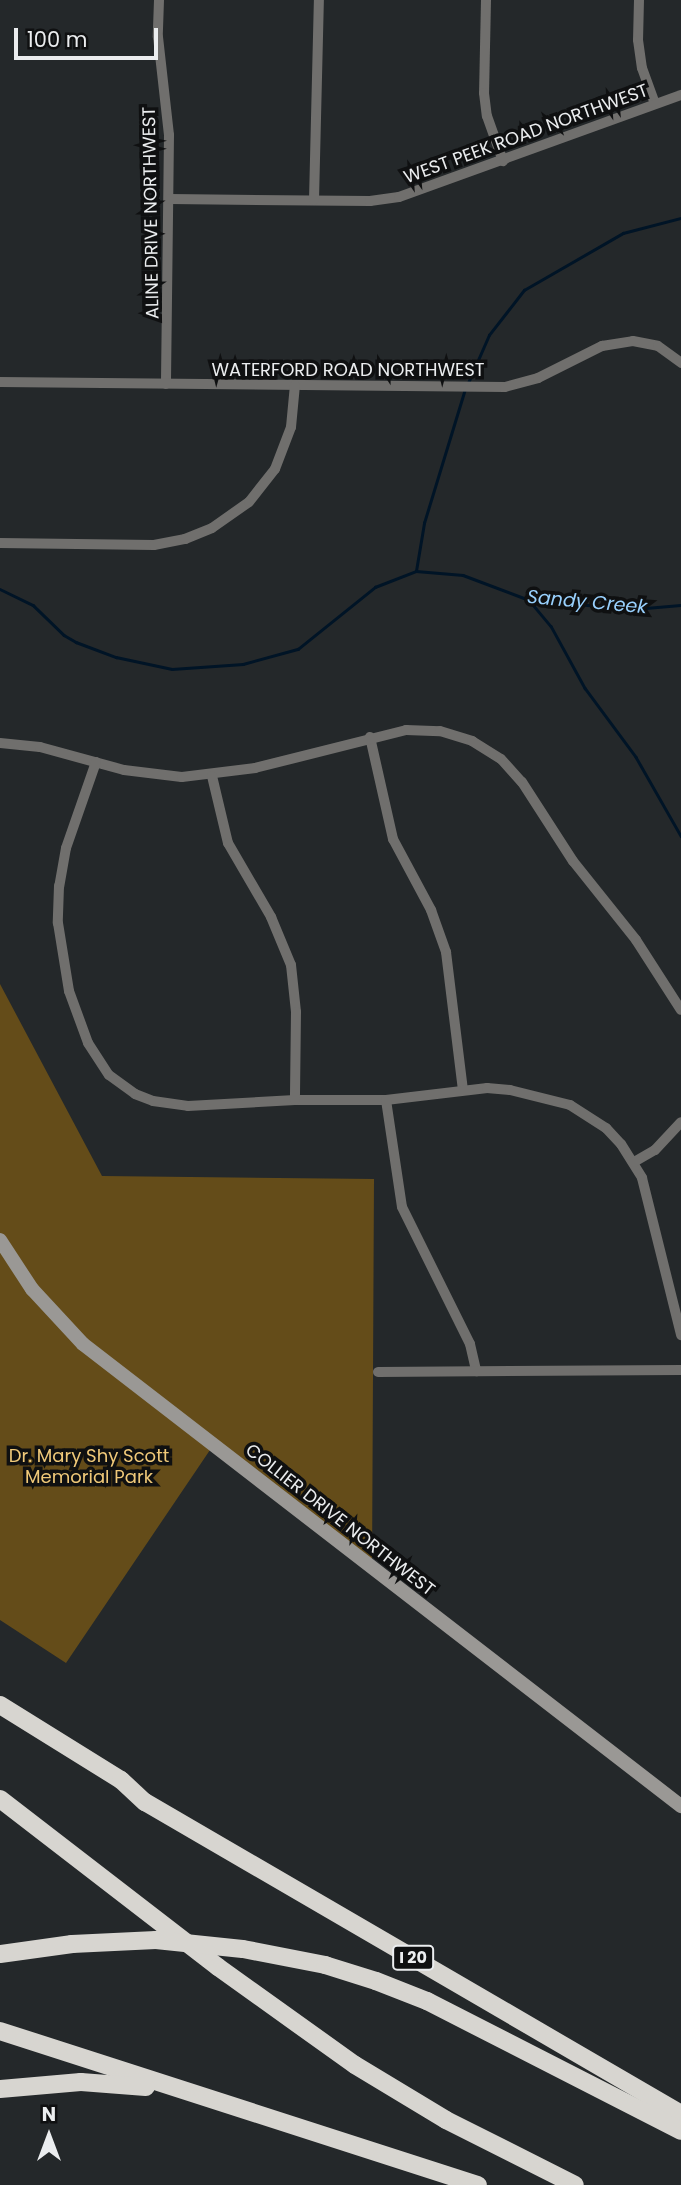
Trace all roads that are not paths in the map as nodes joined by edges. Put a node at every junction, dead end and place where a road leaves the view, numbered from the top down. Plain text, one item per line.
1 (159, 0) edge
2 (319, 0) edge
3 (486, 0) edge
4 (639, 0) edge
5 (681, 94) edge
6 (654, 104) junction
7 (502, 161) junction
8 (170, 199) junction
9 (314, 200) junction
10 (681, 363) edge
11 (0, 382) edge
12 (166, 384) junction
13 (295, 386) junction
14 (0, 543) edge
15 (370, 737) junction
16 (0, 743) edge
17 (96, 762) junction
18 (212, 776) junction
19 (681, 1010) edge
20 (463, 1090) junction
21 (295, 1100) junction
22 (386, 1100) junction
23 (681, 1122) edge
24 (634, 1162) junction
25 (0, 1240) edge
26 (681, 1335) edge
27 (681, 1370) edge
28 (476, 1371) junction
29 (378, 1372) dead end
30 (0, 1706) edge
31 (0, 1718) edge
32 (0, 1799) edge
33 (145, 1801) junction
34 (681, 1806) edge
35 (0, 1954) edge
36 (0, 2031) edge
37 (0, 2089) edge
38 (237, 2108) junction
39 (681, 2114) edge
40 (681, 2131) edge
41 (478, 2185) edge
42 (575, 2185) edge

1 - 8 street, ALINE DRIVE NORTHWEST
2 - 9 street
3 - 7 street
4 - 6 street
5 - 6 street, WEST PEEK ROAD NORTHWEST
6 - 7 street, WEST PEEK ROAD NORTHWEST
7 - 9 street, WEST PEEK ROAD NORTHWEST
8 - 9 street, WEST PEEK ROAD NORTHWEST
8 - 12 street, ALINE DRIVE NORTHWEST
10 - 13 street, WATERFORD ROAD NORTHWEST
11 - 12 street, WATERFORD ROAD NORTHWEST
12 - 13 street, WATERFORD ROAD NORTHWEST
13 - 14 street
15 - 18 street
15 - 19 street
15 - 20 street
16 - 17 street
17 - 18 street
17 - 21 street
18 - 21 street
20 - 22 street
20 - 24 street
21 - 22 street
22 - 28 street
23 - 24 street
24 - 26 street
25 - 34 main road, COLLIER DRIVE NORTHWEST
27 - 28 street
28 - 29 street
30 - 33 highway
31 - 33 highway, I 20
32 - 42 highway
33 - 39 highway, I 20
35 - 40 highway
36 - 38 highway
37 - 38 highway
38 - 41 highway

